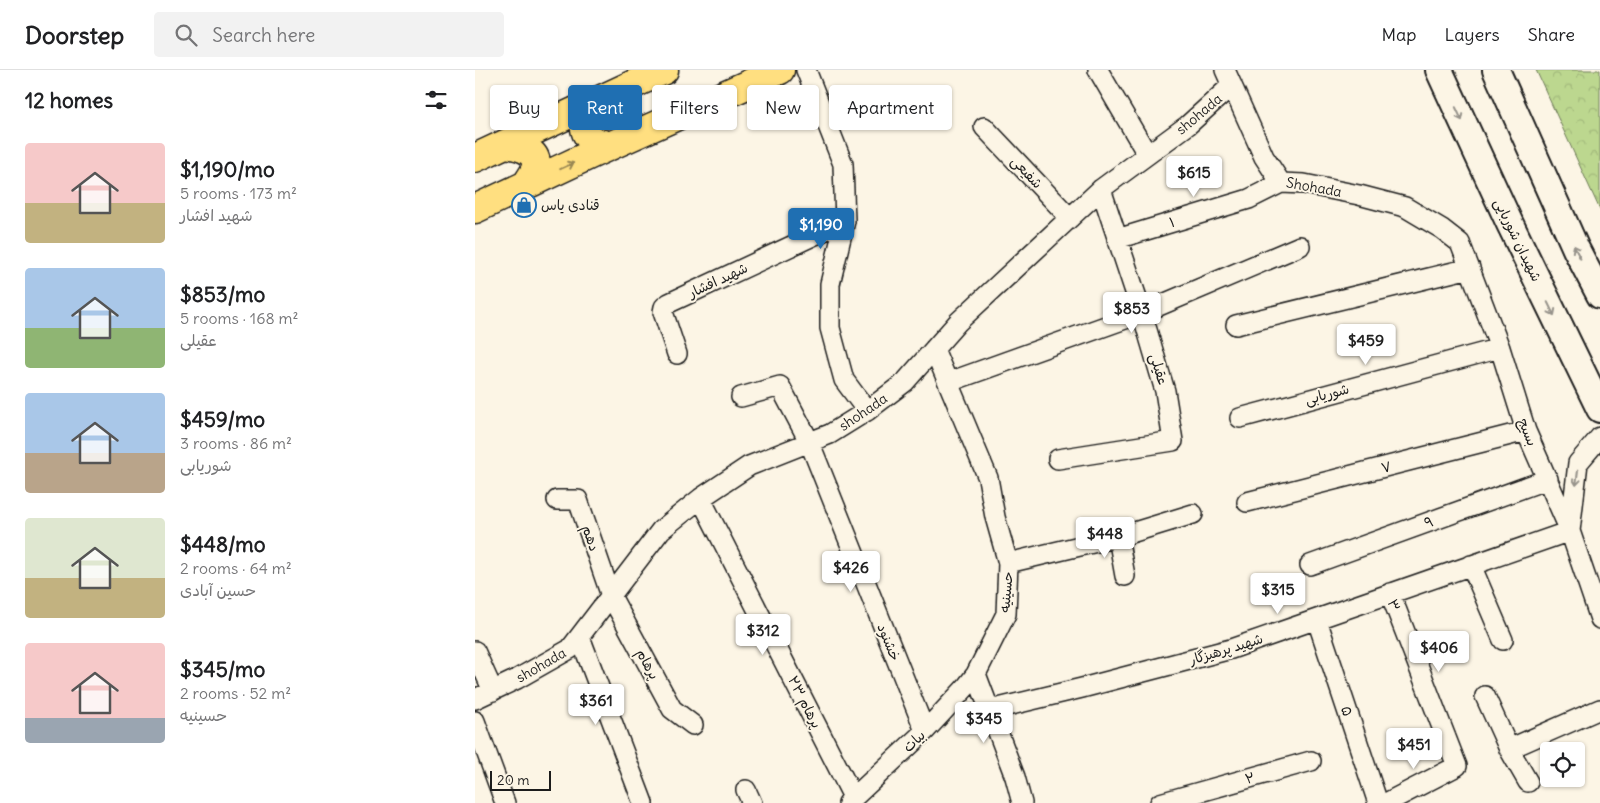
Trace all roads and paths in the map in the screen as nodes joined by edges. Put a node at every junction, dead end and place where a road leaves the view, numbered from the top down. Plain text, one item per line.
1 (664, 70) edge
2 (780, 70) edge
3 (806, 70) edge
4 (1098, 70) edge
5 (1439, 70) edge
6 (1496, 70) edge
7 (1229, 77) edge
8 (630, 85) edge
9 (568, 114) edge
10 (984, 127) dead end
11 (585, 130) edge
12 (505, 144) junction
13 (611, 146) junction
14 (1147, 154) junction
15 (475, 158) edge
16 (1281, 183) junction
17 (526, 185) junction
18 (1101, 189) junction
19 (475, 209) edge
20 (1069, 218) junction
21 (845, 221) junction
22 (1117, 239) junction
23 (1301, 246) dead end
24 (1470, 268) junction
25 (1600, 295) edge
26 (1142, 313) junction
27 (1235, 324) dead end
28 (1500, 348) junction
29 (935, 349) junction
30 (677, 354) dead end
31 (949, 382) junction
32 (741, 397) dead end
33 (1600, 409) edge
34 (867, 411) junction
35 (1240, 418) dead end
36 (1526, 431) junction
37 (1600, 437) edge
38 (809, 441) junction
39 (1058, 458) dead end
40 (1548, 480) junction
41 (701, 499) junction
42 (557, 500) dead end
43 (1247, 502) dead end
44 (1193, 514) dead end
45 (1570, 531) junction
46 (1118, 537) junction
47 (1008, 563) junction
48 (1310, 565) dead end
49 (1471, 565) junction
50 (1125, 576) dead end
51 (1390, 593) junction
52 (611, 596) junction
53 (1600, 619) edge
54 (1317, 620) junction
55 (580, 637) junction
56 (1503, 640) dead end
57 (475, 651) edge
58 (976, 674) junction
59 (493, 691) junction
60 (1485, 696) dead end
61 (475, 699) edge
62 (1600, 709) edge
63 (990, 710) junction
64 (475, 722) edge
65 (693, 725) dead end
66 (925, 731) junction
67 (1509, 749) junction
68 (1311, 761) dead end
69 (1528, 782) dead end
70 (851, 800) edge
71 (505, 803) edge
72 (643, 803) edge
73 (1022, 803) edge
74 (1160, 803) edge
75 (1378, 803) edge
76 (1386, 803) edge

1 - 8 main road
2 - 13 main road
3 - 21 street
4 - 14 street
5 -> 33 street, شهیدان شوربایی
25 -> 6 street
7 - 14 street, shohada
7 - 16 street, Shohada
9 - 12 main road
10 - 20 street, شفیعی
11 - 13 main road
12 - 15 main road
12 - 17 main road
17 -> 13 main road
14 - 18 street, shohada
16 - 22 street, ۱
16 - 24 street, Shohada
17 - 19 main road
18 - 20 street, shohada
18 - 22 street, عقیلی
20 - 29 street, shohada
21 - 30 street, شهید افشار
21 - 34 street
22 - 26 street, عقیلی
23 - 26 street
24 - 27 street
24 - 28 street, بسیج
26 - 31 street
26 - 39 street, عقیلی
28 - 35 street, شوریابی
28 - 36 street, بسیج
29 - 31 street, حسینیه
29 - 34 street, shohada
31 - 47 street, حسینیه
32 - 38 street, خشنود
34 - 38 street, shohada
36 - 40 street, بسیج
36 - 43 street, ۷
37 -> 45 street
38 - 41 street, shohada
38 - 66 street, خشنود
40 - 45 street, بسیج
40 - 48 street, ۹
41 - 52 street, shohada
41 - 70 street, پرهام ۲۳
42 - 52 street, دهم
44 - 46 street
45 - 49 street, شهید پرهیزگار
45 - 53 street, بسیج
46 - 47 street
46 - 50 street
47 - 58 street, حسینیه
49 - 51 street, شهید پرهیزگار
49 - 56 street
51 - 54 street, شهید پرهیزگار
51 - 76 street, ۳
52 - 55 street, shohada
52 - 65 street, پرهام
54 - 63 street, شهید پرهیزگار
54 - 75 street, ۵
55 - 59 street, shohada
55 - 72 street
57 - 59 street
58 - 63 street
58 - 66 street, بیات
59 - 61 street, shohada
60 - 67 street
62 - 67 street
63 - 73 street
64 - 71 street
66 - 70 street, بیات
67 - 69 street
68 - 74 street, ۲

